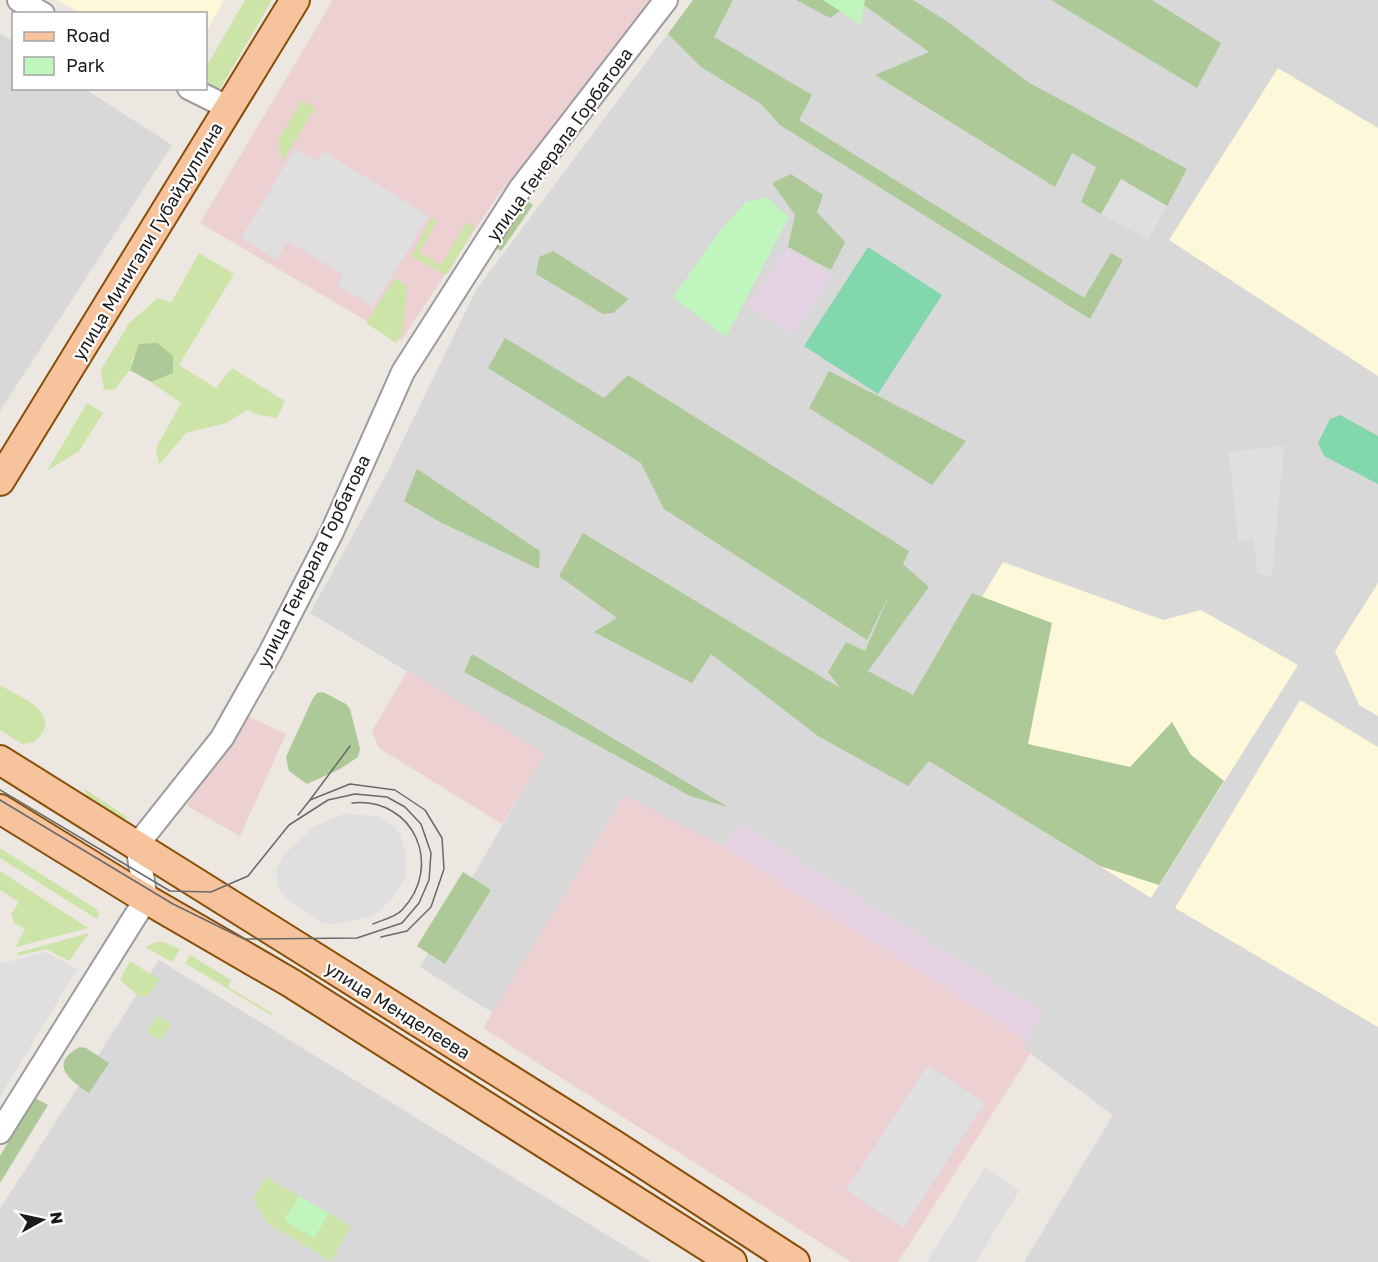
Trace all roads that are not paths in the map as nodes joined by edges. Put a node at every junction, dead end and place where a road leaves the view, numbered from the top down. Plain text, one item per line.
1 (19, 0) edge
2 (294, 0) edge
3 (666, 0) edge
4 (40, 12) edge
5 (193, 90) edge
6 (229, 108) junction
7 (0, 481) edge
8 (0, 760) edge
9 (0, 808) edge
10 (137, 844) junction
11 (146, 899) junction
12 (0, 1132) edge
13 (732, 1262) edge
14 (795, 1262) edge

1 - 4 street
2 - 6 main road, улица Минигали Губайдуллина
3 - 10 street, улица Генерала Горбатова
5 - 6 street
6 - 7 main road, улица Минигали Губайдуллина
8 - 10 main road, улица Менделеева
9 - 11 main road, улица Менделеева
10 - 11 street
10 - 14 main road, улица Менделеева
11 - 12 street
11 - 13 main road, улица Менделеева

